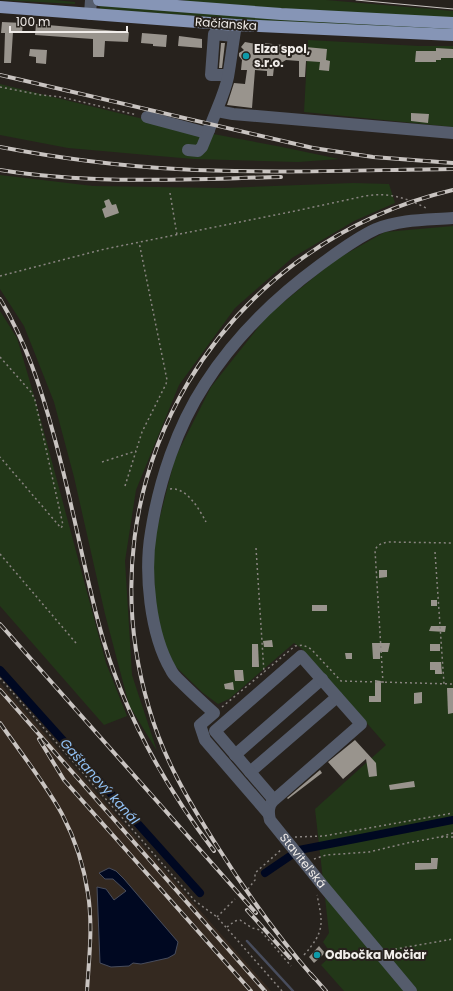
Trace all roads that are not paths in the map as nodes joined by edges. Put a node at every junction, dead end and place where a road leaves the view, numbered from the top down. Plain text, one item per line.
1 (91, 0) edge
2 (99, 0) edge
3 (0, 7) edge
4 (90, 14) junction
5 (453, 23) edge
6 (235, 30) junction
7 (453, 35) edge
8 (228, 75) junction
9 (217, 111) junction
10 (147, 117) road end
11 (209, 130) junction
12 (453, 133) edge
13 (188, 150) dead end
14 (453, 218) edge
15 (322, 679) junction
16 (337, 697) junction
17 (235, 754) junction
18 (250, 772) junction
19 (274, 800) junction
20 (268, 813) junction
21 (411, 991) edge

1 - 4 street
2 - 5 main road, Račianska
3 - 4 main road, Račianska
4 - 6 main road, Račianska
6 - 7 main road, Račianska
6 - 8 street
6 - 8 street
8 - 9 street
9 - 11 street
9 - 12 street
10 - 11 street
11 - 13 street
14 - 20 street, Staviteľská
15 - 16 street
15 - 17 street
15 - 17 street
16 - 18 street
16 - 19 street
17 - 18 street
18 - 19 street
19 - 20 street
20 - 21 street, Staviteľská

